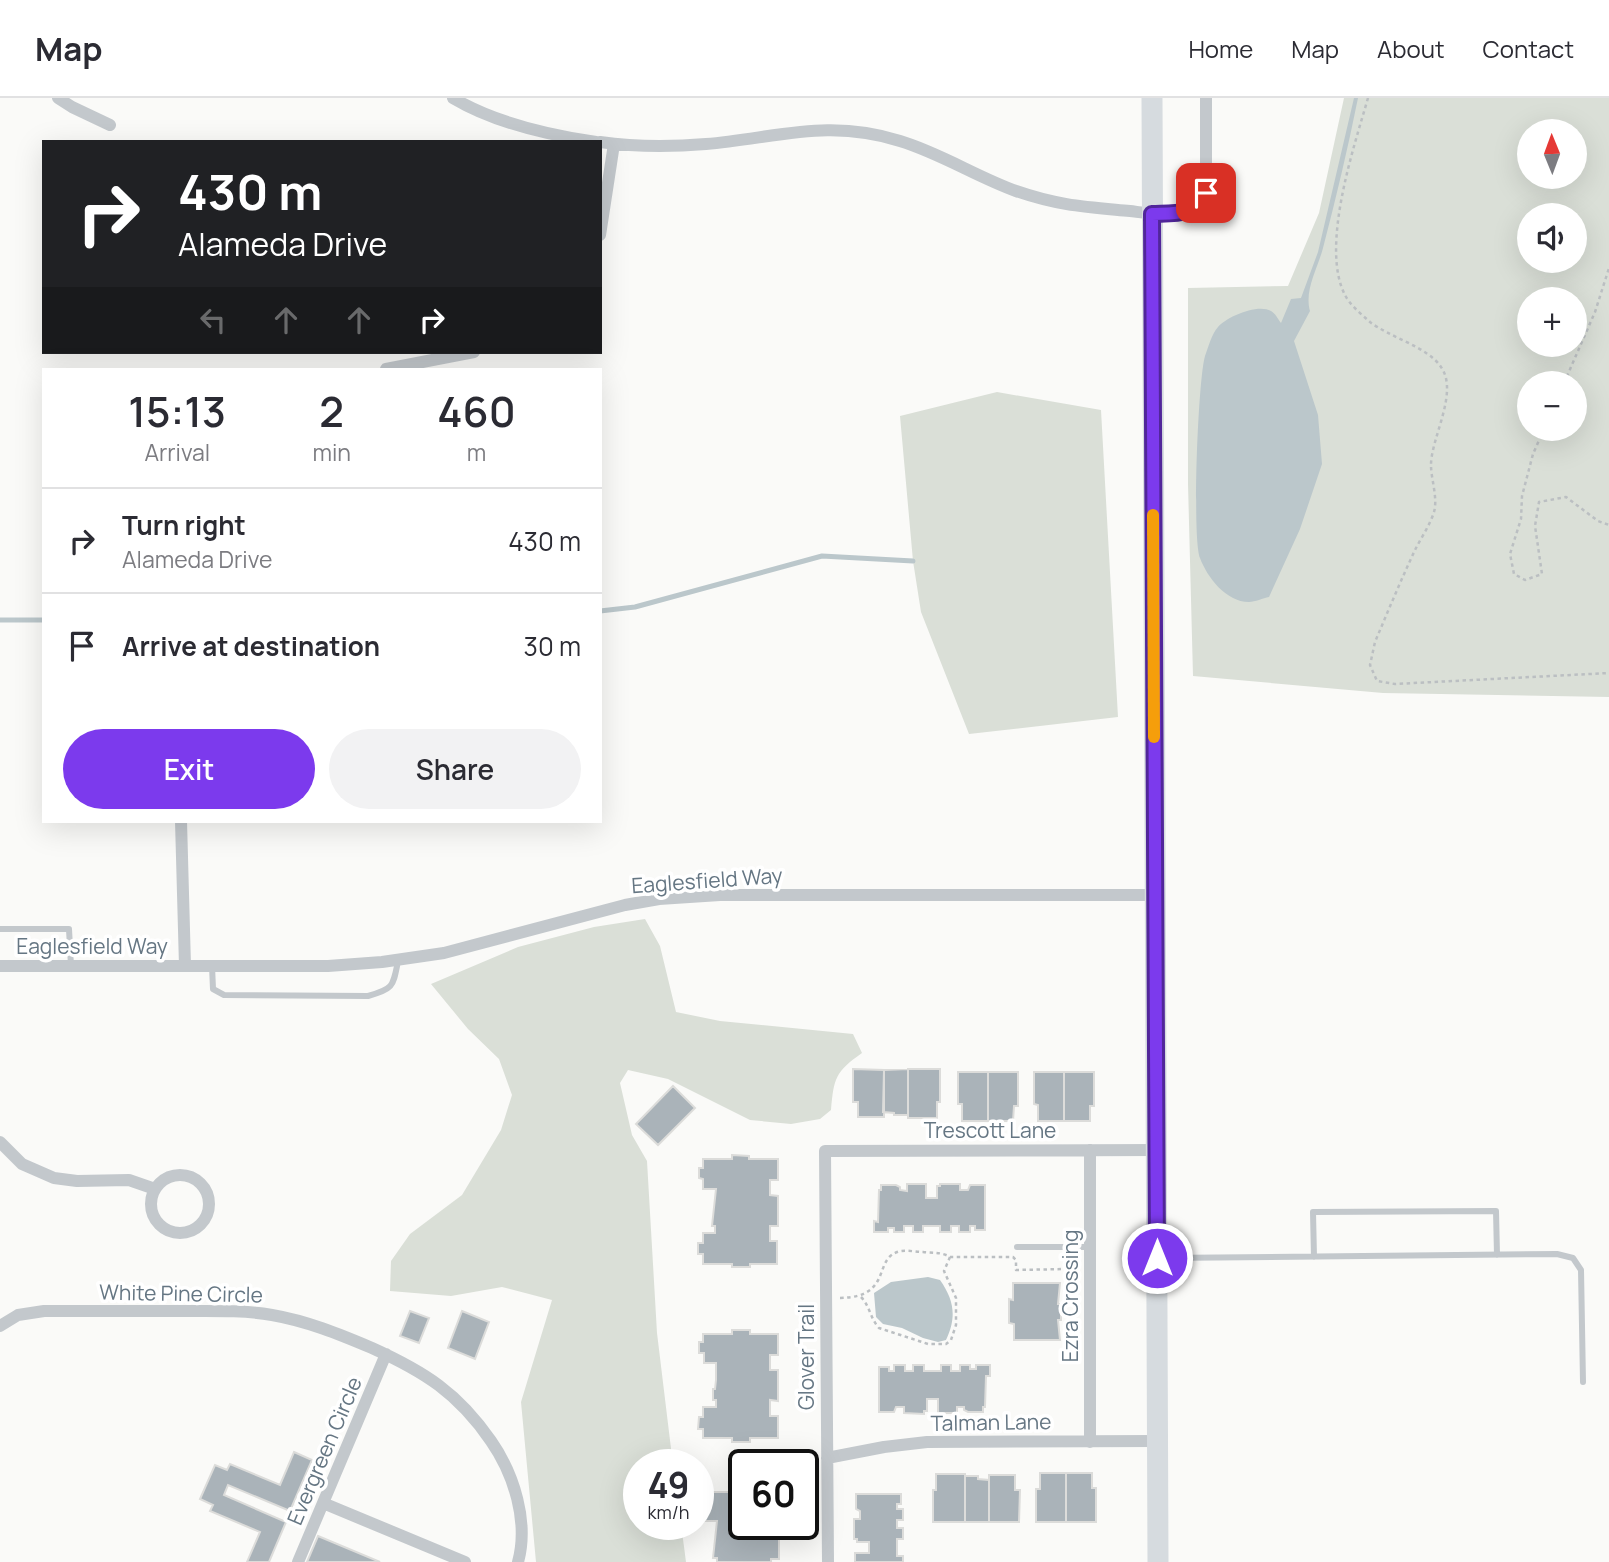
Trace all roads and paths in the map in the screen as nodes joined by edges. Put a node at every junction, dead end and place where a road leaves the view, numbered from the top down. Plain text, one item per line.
1 (58, 98) edge
2 (453, 98) edge
3 (1152, 98) edge
4 (1206, 98) edge
5 (1368, 98) edge
6 (110, 125) dead end
7 (588, 140) edge
8 (602, 142) edge
9 (614, 144) junction
10 (1152, 214) junction
11 (602, 227) edge
12 (1609, 268) edge
13 (464, 354) edge
14 (391, 368) edge
15 (1569, 371) edge
16 (1539, 441) edge
17 (1609, 524) edge
18 (1609, 673) edge
19 (181, 823) edge
20 (1154, 895) junction
21 (0, 929) edge
22 (398, 960) junction
23 (71, 966) junction
24 (185, 966) junction
25 (212, 966) junction
26 (0, 967) edge
27 (0, 1142) edge
28 (1090, 1150) junction
29 (1157, 1150) junction
30 (825, 1151) joint
31 (155, 1189) junction
32 (1017, 1247) dead end
33 (1090, 1247) junction
34 (1497, 1255) junction
35 (1314, 1256) junction
36 (950, 1257) junction
37 (1157, 1258) junction
38 (1066, 1269) dead end
39 (861, 1297) junction
40 (826, 1298) junction
41 (0, 1326) edge
42 (386, 1354) junction
43 (1583, 1382) dead end
44 (1157, 1441) junction
45 (1090, 1442) junction
46 (827, 1458) junction
47 (324, 1503) junction
48 (299, 1562) edge
49 (465, 1562) edge
50 (518, 1562) edge
51 (828, 1562) edge
52 (1158, 1562) edge

1 - 6 street
2 - 7 street
3 - 10 main road
4 - 10 street
5 - 18 path
8 - 9 street
9 - 10 street
9 - 11 street
10 - 20 main road
12 - 15 path
13 - 14 street
16 - 17 path
19 - 24 street, Eaglesfield Way
20 - 22 street, Eaglesfield Way
20 - 29 main road
21 - 23 lane
22 - 25 street, Eaglesfield Way
22 - 25 lane
23 - 24 street, Eaglesfield Way
23 - 26 street, Eaglesfield Way
24 - 25 street, Eaglesfield Way
27 - 31 street
28 - 29 street, Trescott Lane
28 - 30 street, Trescott Lane
28 - 33 street, Ezra Crossing
29 - 37 main road
30 - 40 street, Glover Trail
31 - 31 street
32 - 33 lane
33 - 45 street, Ezra Crossing
34 - 35 lane
34 - 35 lane
34 - 43 lane
35 - 37 lane
36 - 38 path
36 - 39 path
36 - 39 path
37 - 44 main road
39 - 40 path
40 - 46 street, Glover Trail
41 - 42 street, White Pine Circle
42 - 47 street, Evergreen Circle
42 - 50 street, White Pine Circle
44 - 45 street, Talman Lane
44 - 52 main road
45 - 46 street, Talman Lane
46 - 51 street, Glover Trail
47 - 48 street, Evergreen Circle
47 - 49 street

